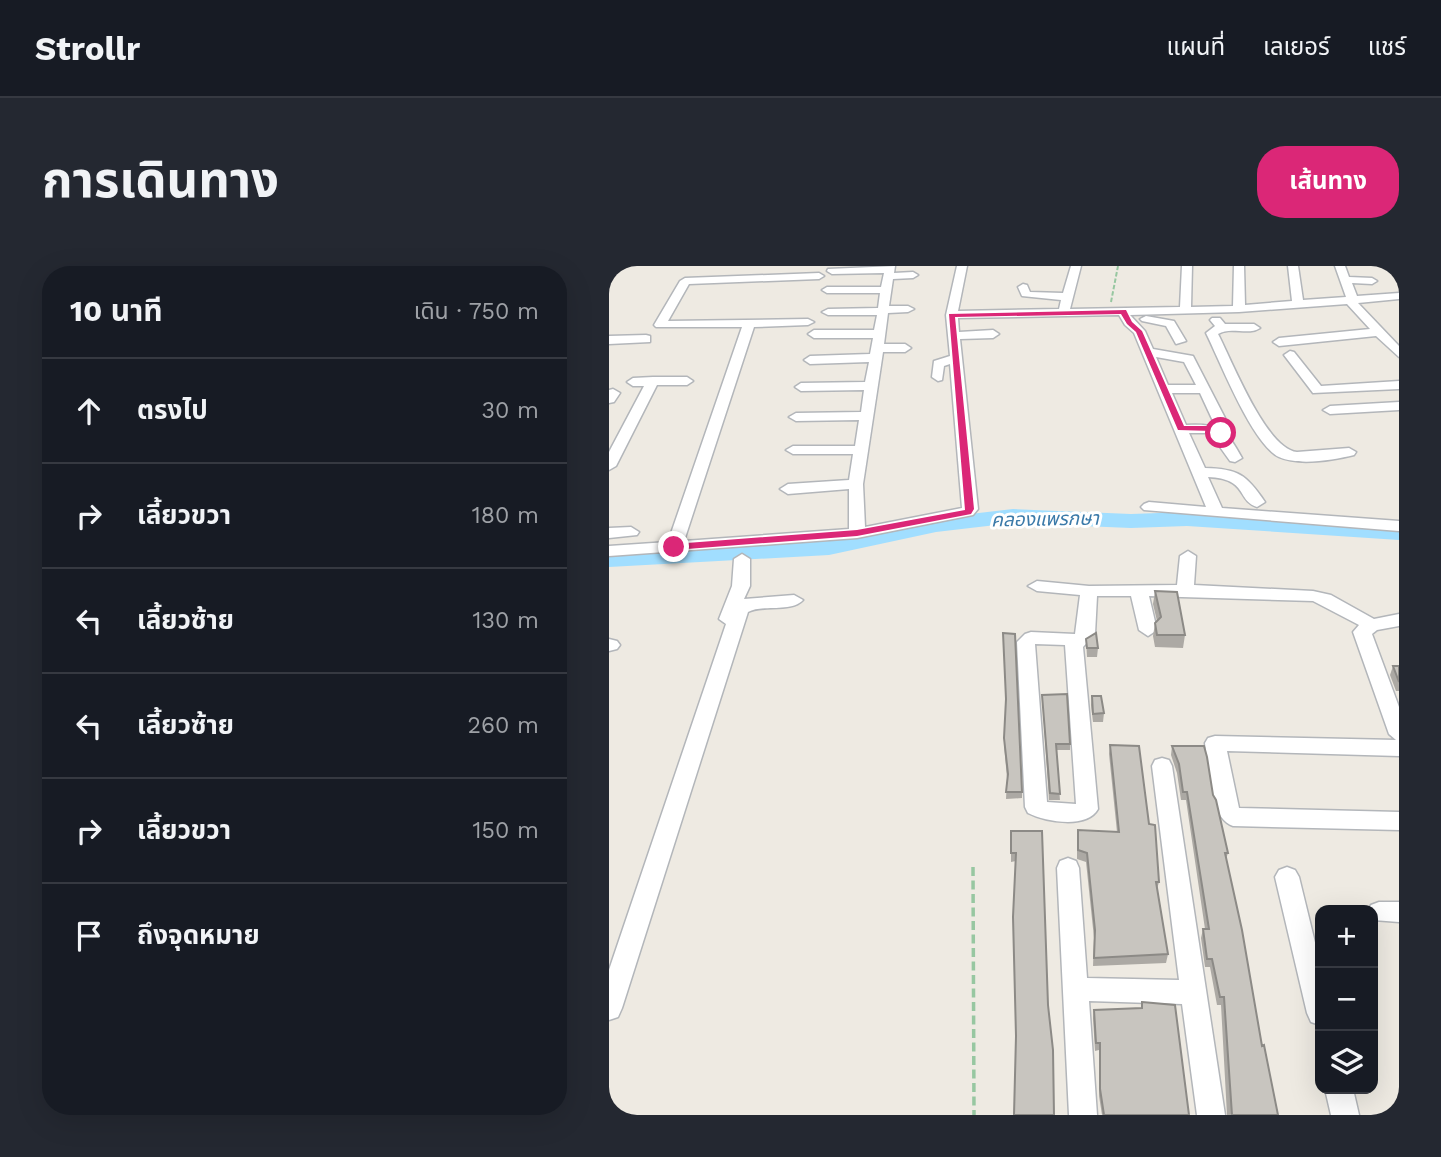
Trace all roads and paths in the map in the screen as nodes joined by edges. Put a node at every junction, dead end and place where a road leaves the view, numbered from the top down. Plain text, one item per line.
1 (962, 266) edge
2 (1076, 266) edge
3 (1118, 266) edge
4 (1187, 266) edge
5 (1239, 266) edge
6 (1293, 266) edge
7 (1340, 266) edge
8 (832, 271) dead end
9 (913, 275) dead end
10 (819, 276) dead end
11 (888, 276) edge
12 (1345, 281) junction
13 (1372, 281) dead end
14 (1023, 287) dead end
15 (827, 290) dead end
16 (1399, 296) edge
17 (1067, 297) junction
18 (1353, 300) junction
19 (1299, 303) junction
20 (908, 309) dead end
21 (1240, 309) junction
22 (1185, 310) junction
23 (1209, 310) junction
24 (883, 311) junction
25 (828, 312) dead end
26 (1118, 312) junction
27 (1062, 313) junction
28 (952, 316) junction
29 (1027, 321) dead end
30 (808, 322) dead end
31 (749, 323) junction
32 (1222, 327) junction
33 (1345, 327) dead end
34 (1254, 328) dead end
35 (1374, 329) junction
36 (814, 334) dead end
37 (993, 334) dead end
38 (953, 336) junction
39 (646, 339) dead end
40 (609, 340) edge
41 (1180, 341) dead end
42 (1279, 342) dead end
43 (877, 347) junction
44 (905, 348) dead end
45 (1148, 352) junction
46 (1399, 353) edge
47 (1290, 355) dead end
48 (955, 358) junction
49 (810, 360) dead end
50 (938, 377) dead end
51 (653, 381) junction
52 (687, 381) dead end
53 (633, 382) dead end
54 (1399, 385) edge
55 (871, 386) junction
56 (801, 387) dead end
57 (1164, 389) junction
58 (1205, 389) junction
59 (1399, 406) edge
60 (1330, 411) dead end
61 (866, 416) junction
62 (796, 417) dead end
63 (1218, 418) dead end
64 (1181, 429) junction
65 (793, 450) dead end
66 (861, 450) junction
67 (1349, 452) dead end
68 (1235, 458) dead end
69 (609, 466) edge
70 (1198, 472) junction
71 (856, 484) junction
72 (788, 489) dead end
73 (1257, 502) dead end
74 (1149, 507) dead end
75 (1216, 512) junction
76 (1399, 526) edge
77 (631, 532) dead end
78 (609, 533) edge
79 (857, 533) junction
80 (674, 547) junction
81 (609, 551) edge
82 (1188, 556) dead end
83 (742, 559) dead end
84 (1037, 586) dead end
85 (1139, 591) junction
86 (1185, 591) junction
87 (1089, 592) junction
88 (794, 600) dead end
89 (1399, 620) edge
90 (1372, 625) junction
91 (1148, 630) dead end
92 (730, 637) junction
93 (1077, 640) junction
94 (1397, 722) edge
95 (1399, 748) edge
96 (1162, 766) dead end
97 (1399, 821) edge
98 (973, 867) dead end
99 (1067, 868) dead end
100 (1287, 877) dead end
101 (1076, 989) junction
102 (1193, 992) junction
103 (1315, 992) edge
104 (609, 1008) edge
105 (1340, 1094) edge
106 (974, 1115) edge
107 (1083, 1115) edge
108 (1211, 1115) edge
109 (1345, 1115) edge

1 - 28 street
2 - 17 street
3 - 26 path
4 - 22 street
5 - 21 street
6 - 19 street
7 - 12 street
8 - 11 street
9 - 11 street
10 - 31 street
11 - 15 street
11 - 24 street
12 - 13 street
12 - 18 street
14 - 17 street
16 - 18 street
17 - 27 street
18 - 19 street
18 - 35 street
19 - 21 street
20 - 24 street
21 - 23 street
22 - 23 street
22 - 26 street
23 - 32 street
24 - 25 street
24 - 43 street
26 - 27 street
26 - 29 street
26 - 41 street
26 - 45 street
27 - 28 street
28 - 38 street
30 - 31 street
31 - 80 street
32 - 34 street
32 - 67 street
33 - 35 street
35 - 42 street
35 - 46 street
36 - 43 street
37 - 38 street
38 - 48 street
39 - 40 street
43 - 44 street
43 - 49 street
43 - 55 street
45 - 57 street
45 - 58 street
47 - 54 street
48 - 50 street
48 - 79 street
51 - 52 street
51 - 53 street
51 - 69 street
55 - 56 street
55 - 61 street
57 - 58 street
57 - 64 street
58 - 63 street
59 - 60 street
61 - 62 street
61 - 66 street
64 - 68 street
64 - 70 street
65 - 66 street
66 - 71 street
70 - 73 street
70 - 75 street
71 - 72 street
71 - 79 street
74 - 75 street
75 - 76 street
77 - 78 street
79 - 80 street
80 - 81 street
82 - 86 street
83 - 92 street
84 - 87 street
85 - 86 street
85 - 87 street
85 - 91 street
86 - 90 street
87 - 93 street
88 - 92 street
89 - 90 street
90 - 94 street
92 - 104 street
93 - 93 street
95 - 97 street
96 - 102 street
98 - 106 path
99 - 101 street
100 - 103 street
101 - 102 street
101 - 107 street
102 - 108 street
105 - 109 street

